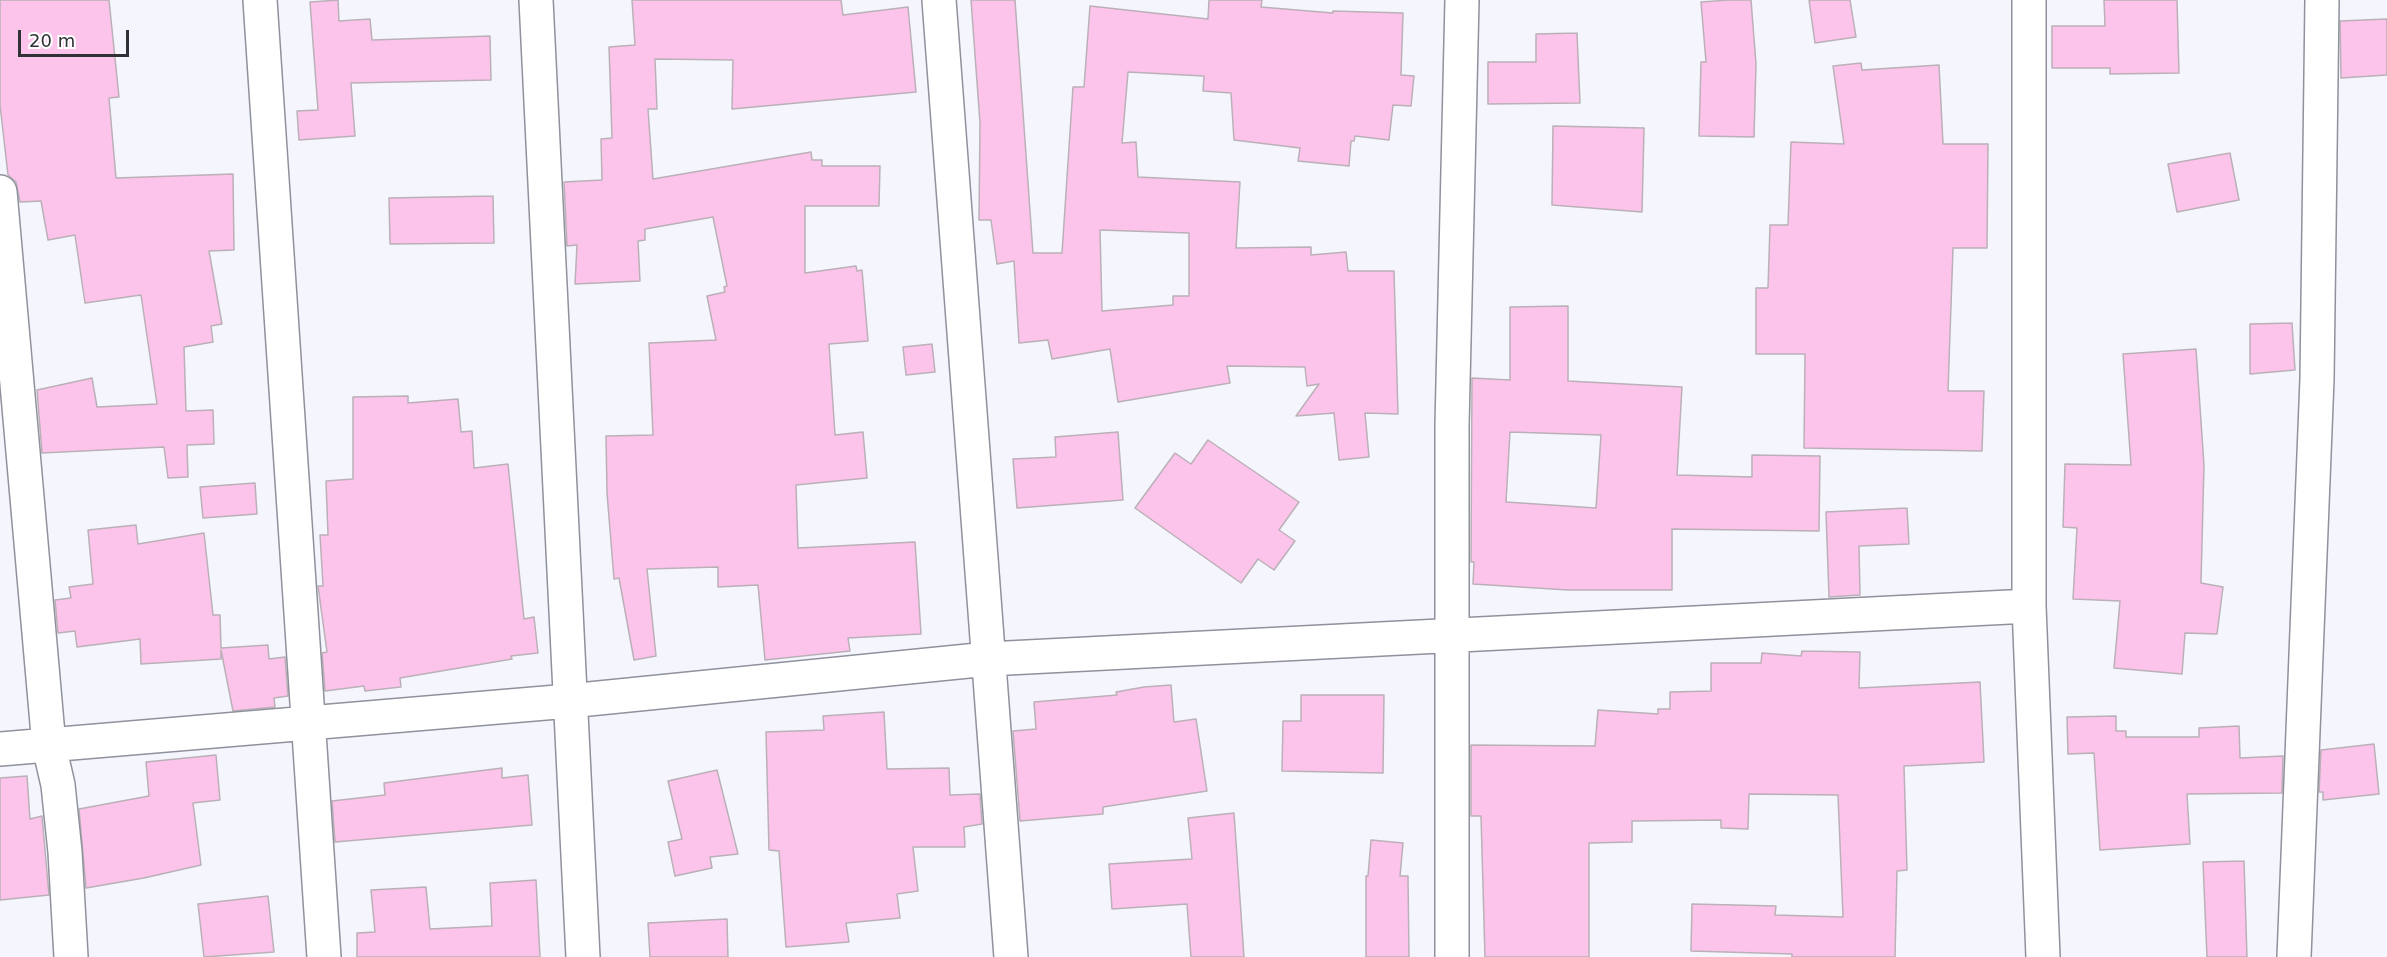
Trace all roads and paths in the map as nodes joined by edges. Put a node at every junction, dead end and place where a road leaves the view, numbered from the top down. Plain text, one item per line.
1 (260, 0) edge
2 (536, 0) edge
3 (939, 0) edge
4 (1462, 0) edge
5 (2029, 0) edge
6 (2322, 0) edge
7 (0, 192) edge
8 (2029, 606) junction
9 (1451, 636) junction
10 (988, 659) junction
11 (569, 701) junction
12 (307, 724) junction
13 (49, 746) junction
14 (0, 749) edge
15 (71, 957) edge
16 (324, 957) edge
17 (583, 957) edge
18 (1011, 957) edge
19 (1452, 957) edge
20 (2043, 957) edge
21 (2295, 957) edge

1 - 12 street
2 - 11 street
3 - 10 street
4 - 9 street
5 - 8 street
6 - 21 street
7 - 13 street
8 - 9 street
8 - 20 street
9 - 10 street
9 - 19 street
10 - 11 street
10 - 18 street
11 - 12 street
11 - 17 street
12 - 13 street
12 - 16 street
13 - 14 street
13 - 15 street

